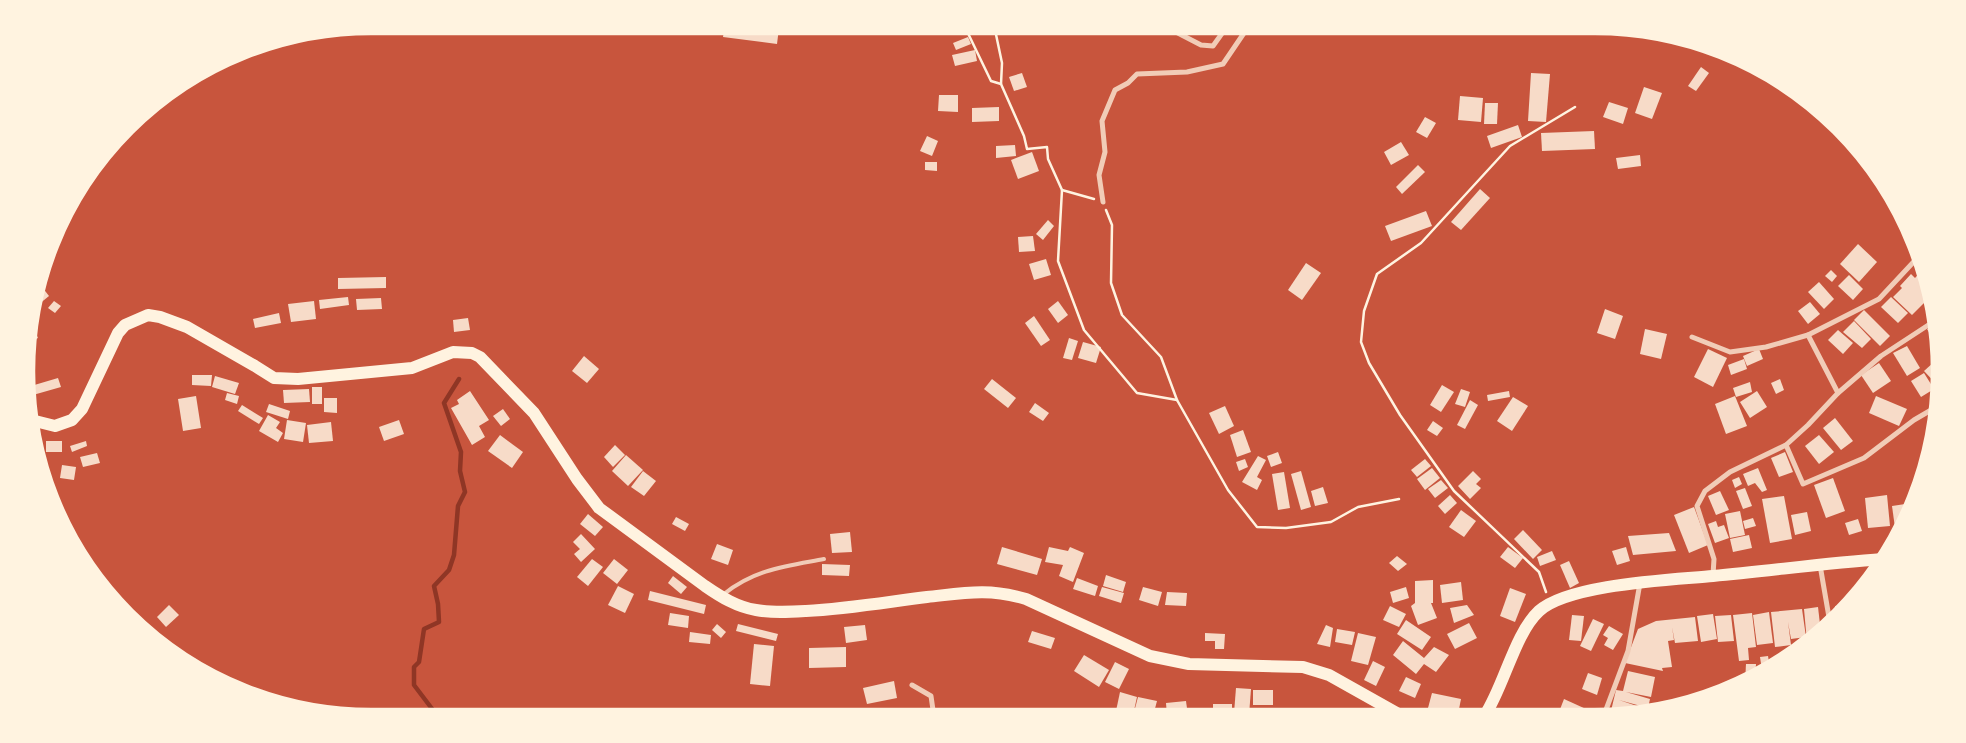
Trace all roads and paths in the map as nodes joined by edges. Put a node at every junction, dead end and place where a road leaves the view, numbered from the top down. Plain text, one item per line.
1 (968, 34) edge
2 (996, 34) edge
3 (1180, 34) edge
4 (1222, 34) edge
5 (1243, 34) edge
6 (1001, 84) junction
7 (1575, 107) dead end
8 (1062, 190) junction
9 (1104, 202) junction
10 (1914, 262) edge
11 (1929, 325) edge
12 (1808, 335) junction
13 (1692, 337) dead end
14 (1838, 393) junction
15 (1177, 400) junction
16 (1930, 411) edge
17 (38, 422) edge
18 (1786, 445) junction
19 (1399, 499) dead end
20 (824, 558) dead end
21 (1875, 560) edge
22 (1820, 564) junction
23 (1713, 576) junction
24 (1640, 582) junction
25 (721, 597) junction
26 (1550, 604) junction
27 (1829, 614) edge
28 (912, 685) dead end
29 (933, 709) edge
30 (1390, 709) edge
31 (1488, 709) edge
32 (1606, 709) edge

1 - 6 path
2 - 6 path
3 - 4 street
5 - 9 street
6 - 8 path
7 - 26 path
8 - 9 path
8 - 15 path
9 - 15 path
10 - 12 street
11 - 14 street
12 - 13 street
12 - 14 street
14 - 18 street
15 - 19 path
16 - 18 street
17 - 25 highway
18 - 23 street
20 - 25 lane
21 - 22 highway
22 - 23 highway
22 - 27 street
23 - 24 highway
24 - 26 highway
24 - 32 street
25 - 30 highway
26 - 31 highway
28 - 29 street

